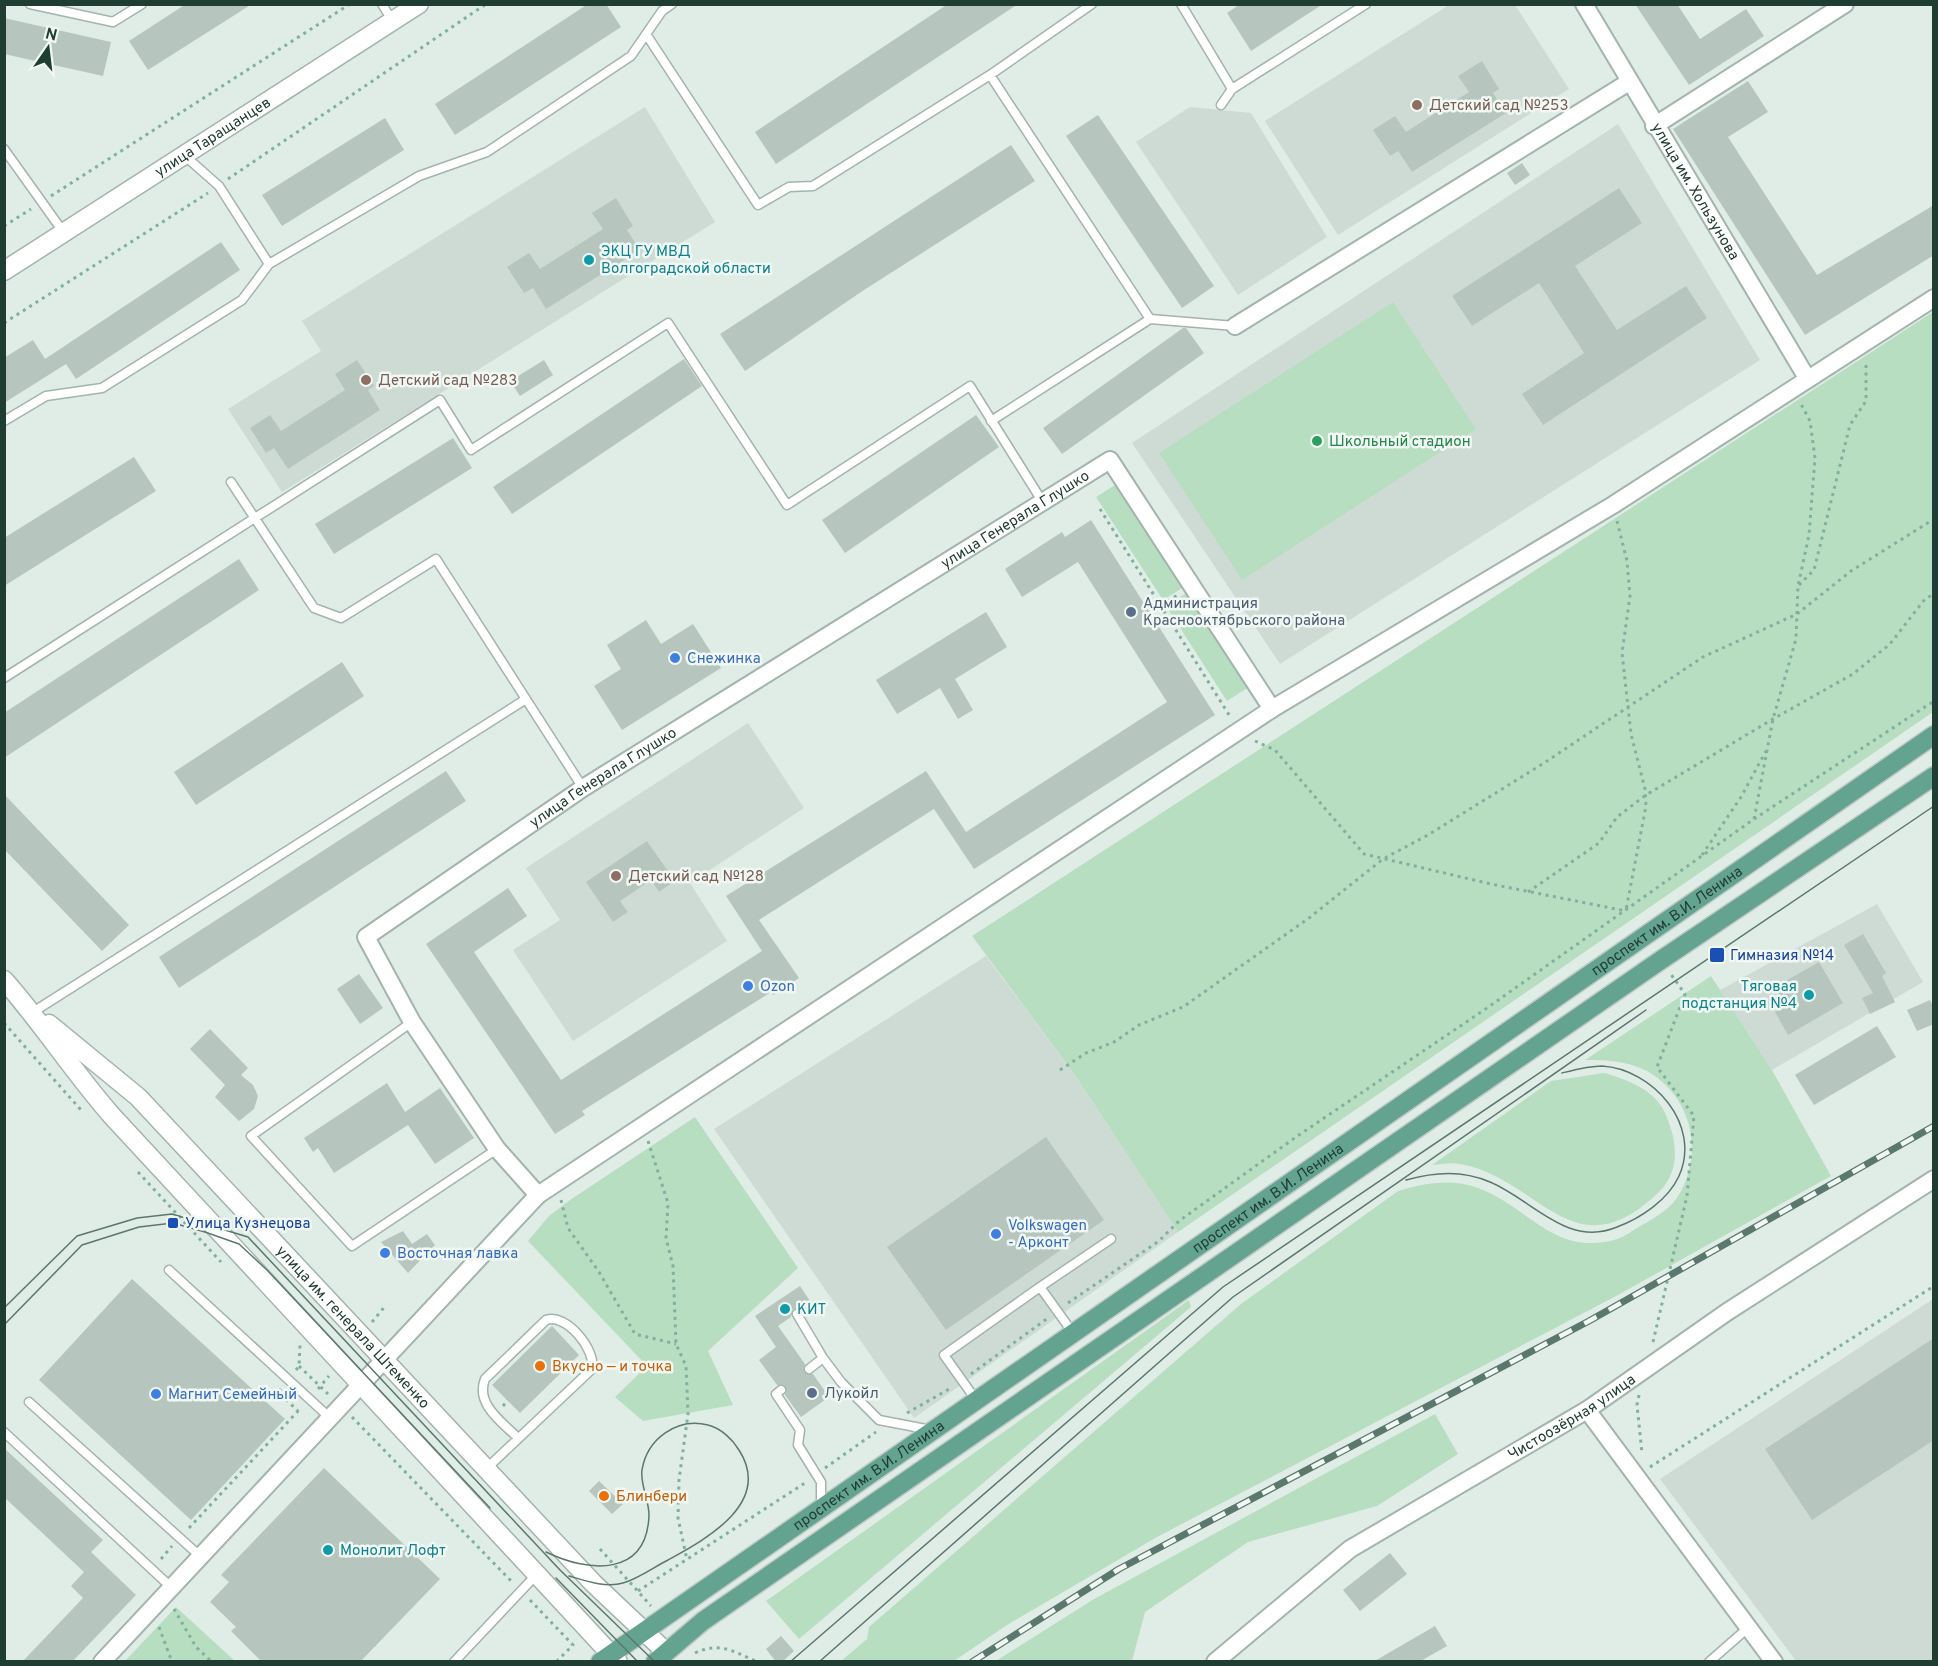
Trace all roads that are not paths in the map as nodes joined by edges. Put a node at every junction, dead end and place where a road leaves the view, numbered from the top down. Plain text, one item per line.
1 (30, 4) edge
2 (142, 4) edge
3 (382, 4) edge
4 (420, 4) edge
5 (672, 4) edge
6 (1092, 4) edge
7 (1181, 4) edge
8 (1365, 4) edge
9 (1584, 4) edge
10 (1845, 4) edge
11 (393, 22) junction
12 (646, 34) junction
13 (990, 75) junction
14 (1629, 82) junction
15 (1232, 89) junction
16 (1221, 105) dead end
17 (1654, 126) junction
18 (4, 149) edge
19 (185, 156) junction
20 (64, 233) junction
21 (269, 264) junction
22 (4, 271) edge
23 (1934, 298) edge
24 (1150, 319) junction
25 (1235, 326) joint
26 (1806, 378) junction
27 (4, 421) edge
28 (991, 421) junction
29 (231, 482) dead end
30 (1042, 501) junction
31 (254, 517) junction
32 (4, 678) edge
33 (526, 699) junction
34 (1272, 709) junction
35 (1934, 735) edge
36 (1934, 776) edge
37 (583, 788) junction
38 (4, 980) edge
39 (33, 1012) junction
40 (412, 1022) junction
41 (497, 1149) junction
42 (1934, 1179) edge
43 (538, 1195) junction
44 (1111, 1239) dead end
45 (169, 1270) dead end
46 (1040, 1287) junction
47 (797, 1314) dead end
48 (1073, 1333) junction
49 (823, 1358) junction
50 (382, 1360) junction
51 (809, 1369) dead end
52 (361, 1382) junction
53 (781, 1390) dead end
54 (976, 1400) junction
55 (29, 1402) dead end
56 (1587, 1410) junction
57 (334, 1411) junction
58 (932, 1430) junction
59 (4, 1432) edge
60 (518, 1438) junction
61 (486, 1469) junction
62 (820, 1507) junction
63 (201, 1557) junction
64 (537, 1574) junction
65 (172, 1588) junction
66 (1749, 1627) junction
67 (642, 1630) junction
68 (661, 1657) edge
69 (609, 1659) edge
70 (102, 1662) edge
71 (454, 1662) edge
72 (1215, 1662) edge
73 (1708, 1662) edge
74 (1774, 1662) edge

1 - 2 lane
3 - 11 lane
4 - 11 street, улица Таращанцев
5 - 12 lane
6 - 13 lane
7 - 15 lane
8 - 15 lane
9 - 14 street, улица им. Хользунова
10 - 17 street
11 - 19 street, улица Таращанцев
12 - 13 lane
12 - 21 lane
13 - 24 lane
14 - 17 street, улица им. Хользунова
14 - 25 street
15 - 16 lane
17 - 26 street, улица им. Хользунова
18 - 20 lane
19 - 20 street, улица Таращанцев
19 - 21 lane
20 - 22 street, улица Таращанцев
21 - 27 lane
23 - 26 street
24 - 25 lane
24 - 28 lane
26 - 34 street
28 - 30 lane
28 - 31 lane
29 - 31 lane
30 - 34 street, улица Генерала Глушко
30 - 37 street, улица Генерала Глушко
31 - 32 lane
31 - 33 lane
33 - 37 lane
33 - 39 lane
34 - 43 street
35 - 48 main road, проспект им. В.И. Ленина
36 - 68 main road, проспект им. В.И. Ленина
37 - 40 street, улица Генерала Глушко
38 - 39 street, улица им. генерала Штеменко
39 - 50 street, улица им. генерала Штеменко
39 - 52 street, улица им. генерала Штеменко
40 - 41 street, улица Генерала Глушко
40 - 41 lane
41 - 43 street, улица Генерала Глушко
42 - 56 street, Чистоозёрная улица
43 - 50 street
44 - 46 lane
45 - 57 lane
46 - 48 lane
46 - 54 lane
47 - 49 lane
48 - 54 main road, проспект им. В.И. Ленина
49 - 51 lane
49 - 58 lane
50 - 52 street
50 - 61 street, улица им. генерала Штеменко
52 - 57 street
52 - 64 street, улица им. генерала Штеменко
53 - 62 lane
54 - 58 main road, проспект им. В.И. Ленина
55 - 63 lane
56 - 66 street
56 - 72 street, Чистоозёрная улица
57 - 63 street
58 - 62 main road, проспект им. В.И. Ленина
59 - 65 lane
60 - 60 lane
60 - 61 lane
61 - 67 street, улица им. генерала Штеменко
62 - 67 main road, проспект им. В.И. Ленина
63 - 65 street
64 - 69 street, улица им. генерала Штеменко
64 - 71 lane
65 - 70 street
66 - 73 lane
66 - 74 street
67 - 68 street, улица им. генерала Штеменко
67 - 69 main road, проспект им. В.И. Ленина

